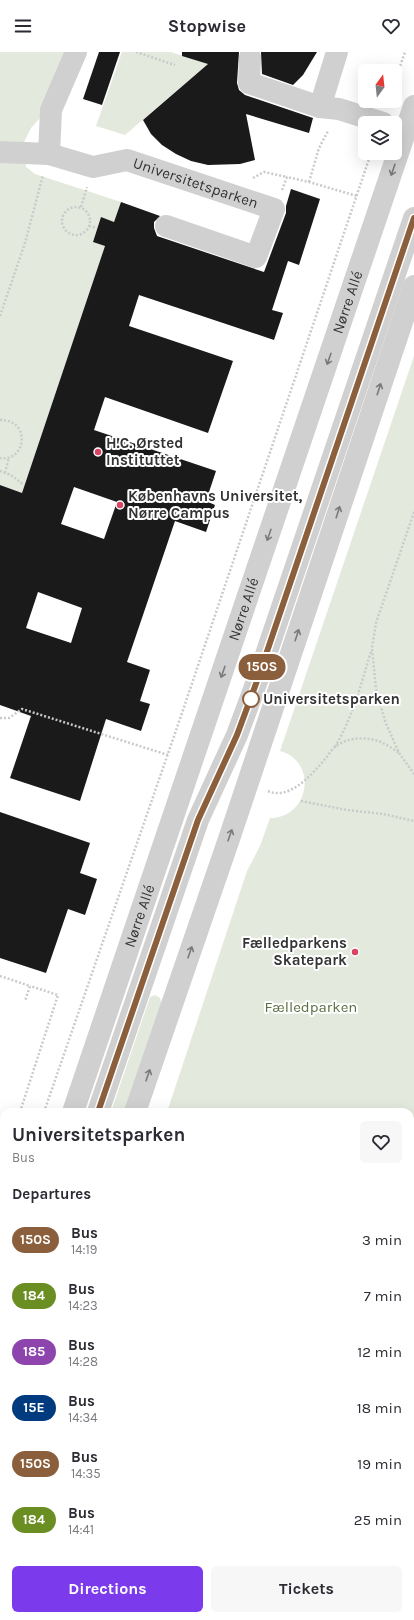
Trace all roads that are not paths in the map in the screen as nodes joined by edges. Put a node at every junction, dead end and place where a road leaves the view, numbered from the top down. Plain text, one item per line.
1 (76, 52) edge
2 (337, 52) edge
3 (250, 57) dead end
4 (414, 106) edge
5 (330, 108) junction
6 (359, 116) edge
7 (402, 126) edge
8 (0, 152) edge
9 (49, 154) junction
10 (390, 160) edge
11 (414, 218) edge
12 (166, 226) dead end
13 (414, 286) edge
14 (74, 1108) edge
15 (99, 1108) edge
16 (136, 1108) edge

1 - 9 street
2 - 5 street
3 - 5 street
4 - 7 street, Nørre Allé
5 - 6 street
8 - 9 street, Universitetsparken
9 - 12 street, Universitetsparken
10 -> 14 street, Nørre Allé
11 - 15 street
16 -> 13 street

